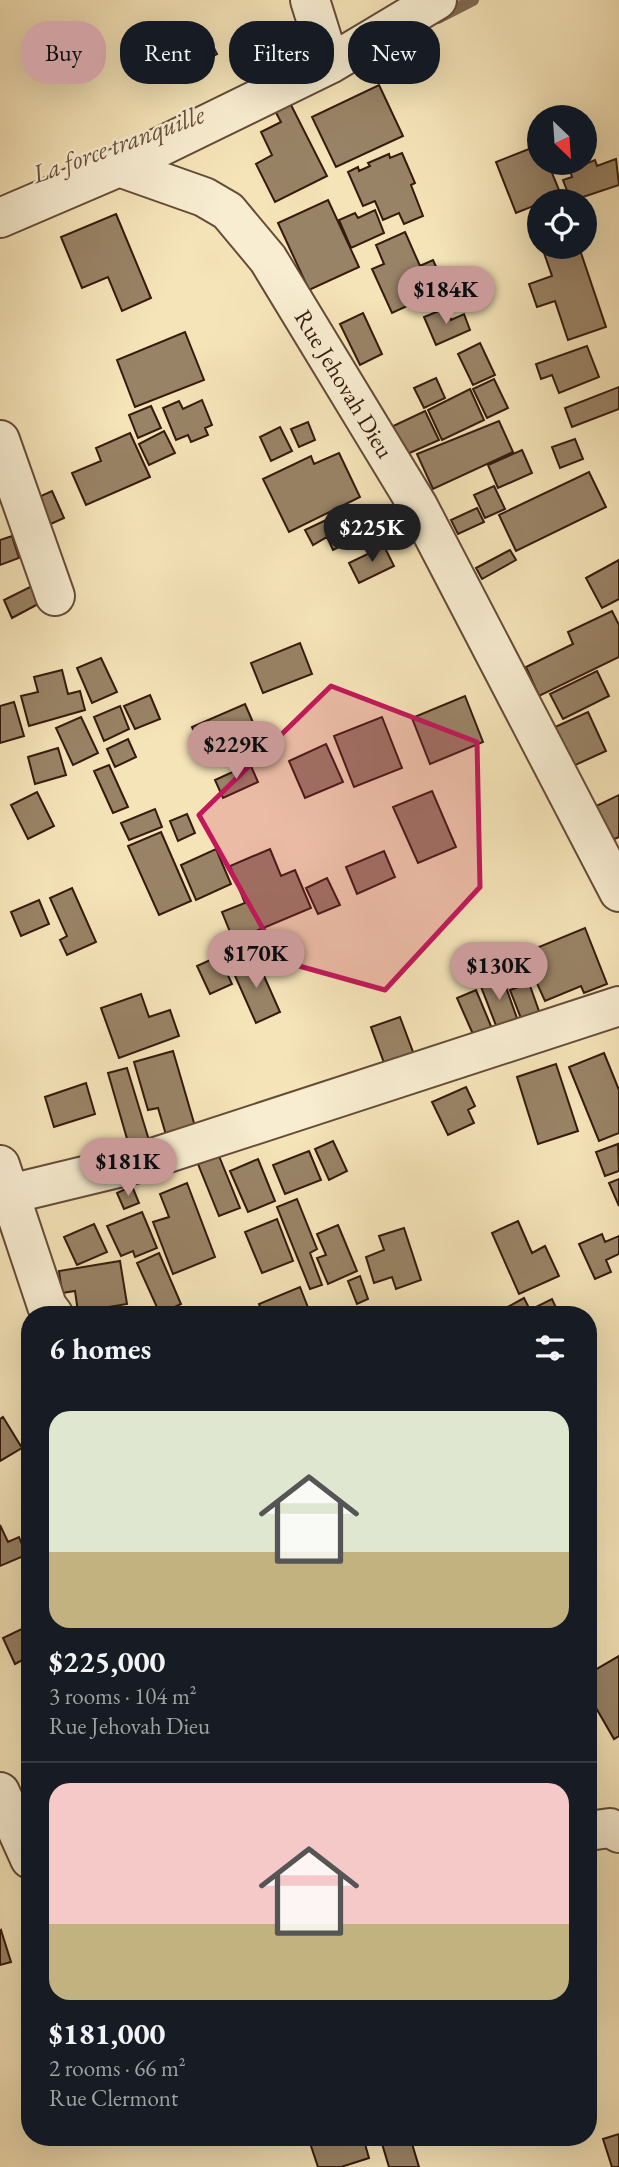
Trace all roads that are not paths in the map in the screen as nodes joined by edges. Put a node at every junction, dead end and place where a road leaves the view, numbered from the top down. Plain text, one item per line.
1 (310, 0) edge
2 (437, 0) edge
3 (317, 21) edge
4 (334, 62) edge
5 (289, 84) edge
6 (118, 167) junction
7 (0, 218) edge
8 (0, 440) edge
9 (55, 596) dead end
10 (619, 892) edge
11 (619, 1006) edge
12 (5, 1180) edge
13 (47, 1306) edge
14 (0, 1792) edge
15 (597, 1830) edge
16 (619, 1832) edge
17 (21, 1839) edge

1 - 3 street
2 - 4 street
5 - 6 street
6 - 7 street
6 - 10 street, Rue Jehovah Dieu
8 - 9 street
11 - 12 street
12 - 13 street
14 - 17 street
15 - 16 street

